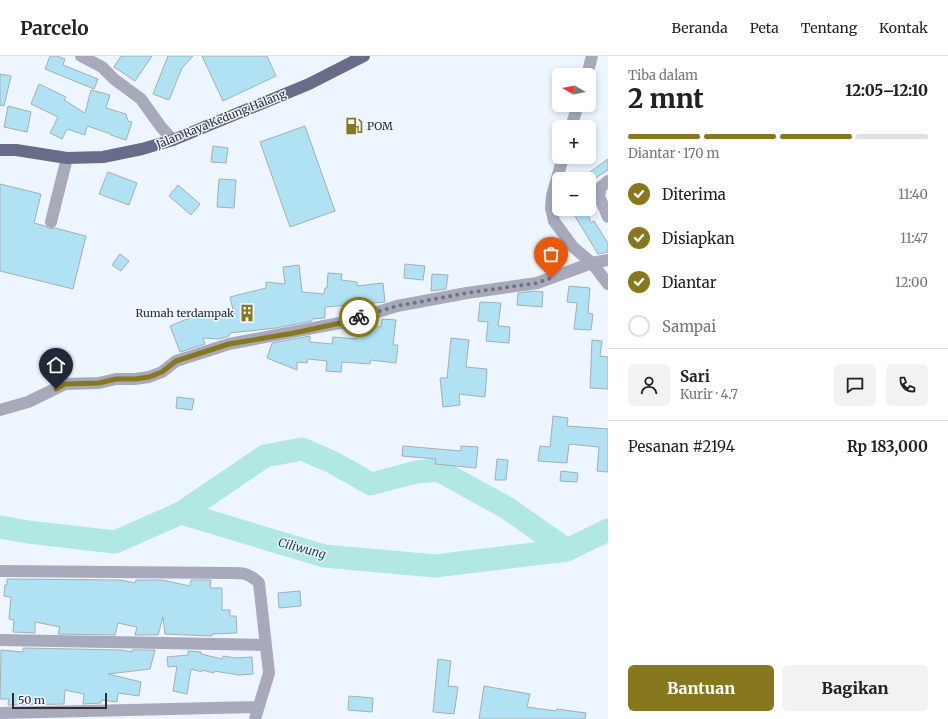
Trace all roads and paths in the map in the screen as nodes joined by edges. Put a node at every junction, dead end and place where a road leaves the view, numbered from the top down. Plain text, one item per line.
1 (81, 56) edge
2 (364, 56) edge
3 (592, 56) edge
4 (589, 68) edge
5 (173, 140) junction
6 (0, 150) edge
7 (67, 158) junction
8 (561, 164) edge
9 (608, 181) edge
10 (608, 217) edge
11 (51, 222) dead end
12 (608, 260) edge
13 (592, 263) junction
14 (608, 284) edge
15 (0, 410) edge
16 (0, 571) edge
17 (0, 640) edge
18 (266, 645) junction
19 (0, 713) edge
20 (256, 713) edge

1 - 5 street
2 - 5 main road, Jalan Raya Kedung Halang
3 - 4 street
5 - 7 main road, Jalan Raya Kedung Halang
6 - 7 main road, Jalan Raya Kedung Halang
7 - 11 street
8 - 13 street
9 - 10 street
12 - 13 street
13 - 14 street
13 - 15 street
16 - 18 street
17 - 18 street
18 - 20 street
19 - 20 street

